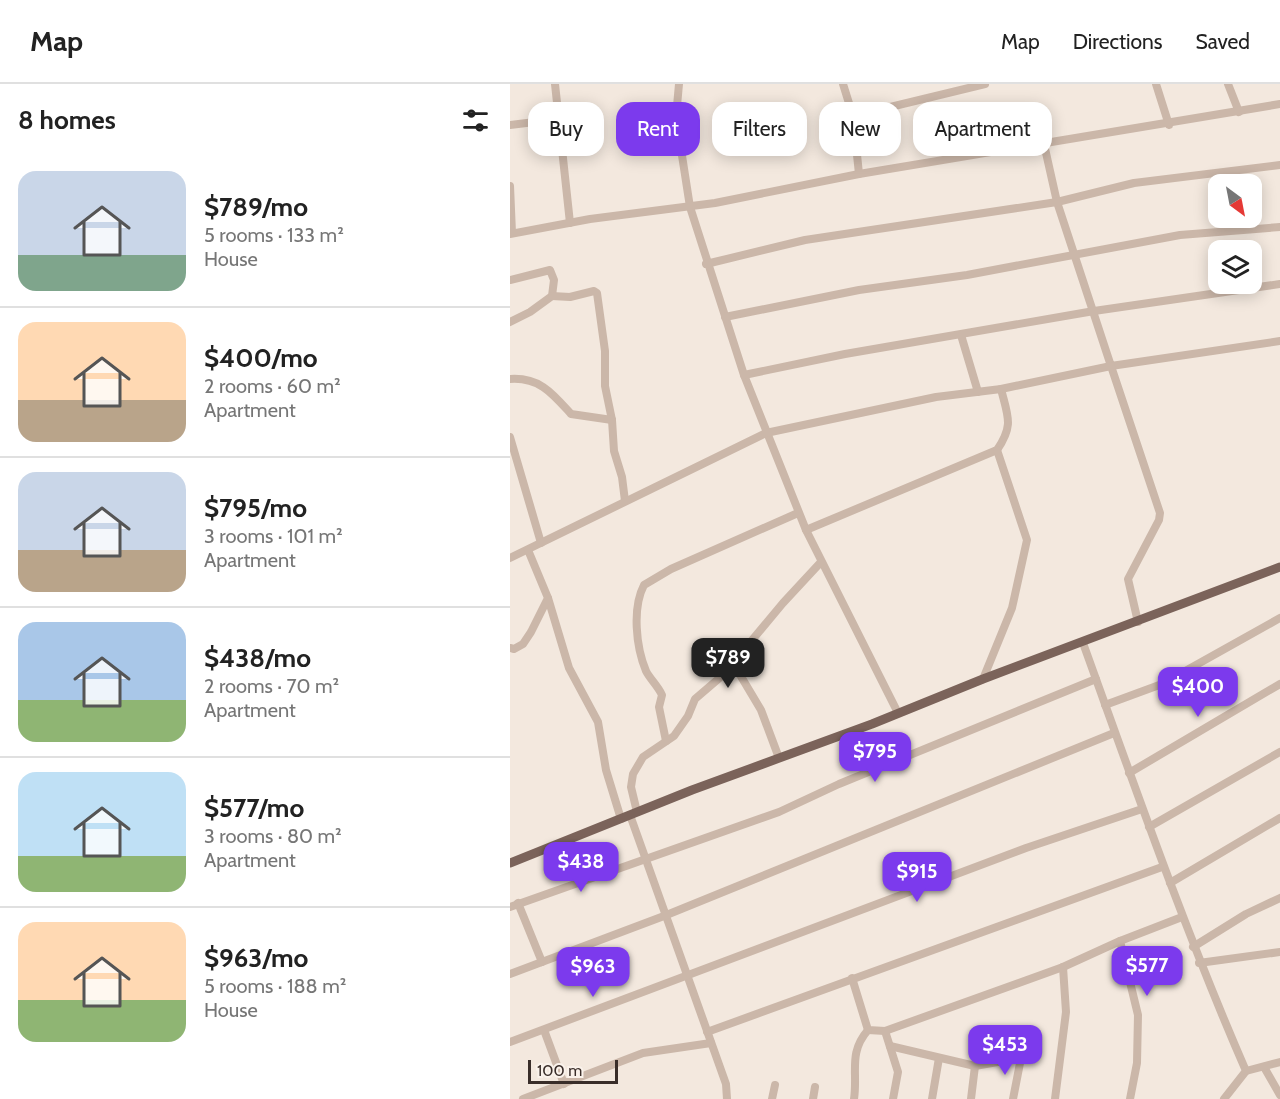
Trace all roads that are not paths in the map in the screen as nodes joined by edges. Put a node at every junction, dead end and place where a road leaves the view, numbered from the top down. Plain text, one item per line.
1 (555, 84) edge
2 (680, 84) edge
3 (843, 84) edge
4 (985, 84) edge
5 (1156, 84) edge
6 (1228, 84) edge
7 (557, 102) edge
8 (849, 102) edge
9 (901, 104) edge
10 (1280, 104) edge
11 (1239, 112) junction
12 (528, 123) edge
13 (1169, 124) junction
14 (510, 125) edge
15 (1052, 143) edge
16 (563, 156) edge
17 (857, 156) edge
18 (970, 156) edge
19 (1047, 156) edge
20 (1280, 165) edge
21 (859, 174) junction
22 (510, 186) edge
23 (1057, 202) junction
24 (690, 207) junction
25 (570, 223) junction
26 (1280, 227) edge
27 (511, 234) edge
28 (1076, 257) junction
29 (706, 264) junction
30 (510, 280) edge
31 (1280, 284) edge
32 (552, 296) junction
33 (1094, 311) junction
34 (725, 317) junction
35 (510, 322) edge
36 (961, 335) junction
37 (1280, 341) edge
38 (1111, 366) junction
39 (744, 375) junction
40 (510, 379) edge
41 (1001, 389) junction
42 (978, 392) junction
43 (612, 420) junction
44 (766, 433) junction
45 (510, 437) edge
46 (997, 450) junction
47 (625, 501) junction
48 (798, 513) junction
49 (806, 530) junction
50 (541, 543) junction
51 (528, 550) junction
52 (510, 558) edge
53 (821, 562) junction
54 (1280, 567) edge
55 (548, 598) junction
56 (1280, 618) edge
57 (1138, 622) junction
58 (1083, 643) junction
59 (510, 648) edge
60 (733, 663) junction
61 (984, 679) junction
62 (1096, 679) junction
63 (1280, 684) edge
64 (1105, 705) junction
65 (898, 713) junction
66 (1114, 733) junction
67 (666, 741) junction
68 (1280, 752) edge
69 (779, 758) junction
70 (1129, 773) junction
71 (1142, 809) junction
72 (629, 815) junction
73 (1280, 818) edge
74 (1149, 827) junction
75 (644, 859) junction
76 (510, 861) edge
77 (1162, 867) junction
78 (1170, 883) junction
79 (1280, 898) edge
80 (518, 903) junction
81 (510, 907) edge
82 (664, 916) junction
83 (1182, 917) junction
84 (1120, 941) junction
85 (1193, 947) junction
86 (1280, 952) edge
87 (543, 962) junction
88 (1199, 963) junction
89 (1063, 967) junction
90 (510, 974) edge
91 (686, 977) junction
92 (852, 978) junction
93 (544, 1030) junction
94 (868, 1030) junction
95 (885, 1031) junction
96 (707, 1032) junction
97 (510, 1042) edge
98 (711, 1042) junction
99 (890, 1046) junction
100 (939, 1058) junction
101 (1280, 1062) edge
102 (975, 1066) junction
103 (1264, 1066) junction
104 (1246, 1071) junction
105 (564, 1084) junction
106 (775, 1085) dead end
107 (815, 1087) dead end
108 (1280, 1095) edge
109 (523, 1099) edge
110 (728, 1099) edge
111 (772, 1099) edge
112 (813, 1099) edge
113 (854, 1099) edge
114 (893, 1099) edge
115 (932, 1099) edge
116 (971, 1099) edge
117 (1013, 1099) edge
118 (1055, 1099) edge
119 (1130, 1099) edge
120 (1224, 1099) edge

1 - 7 street
2 - 24 street
3 - 8 street
4 - 9 street
5 - 13 street
6 - 11 street
10 - 11 street
11 - 13 street
12 - 14 street
13 - 15 street
16 - 25 street
17 - 21 street
18 - 21 street
19 - 23 street
20 - 23 street
21 - 24 street
22 - 27 street
23 - 28 street
23 - 29 street
24 - 25 street
24 - 29 street
25 - 27 street
26 - 28 street
28 - 33 street
28 - 34 street
29 - 34 street
30 - 32 street
31 - 33 street
32 - 35 street
32 - 43 street
33 - 36 street
33 - 38 street
34 - 39 street
36 - 39 street
36 - 42 street
37 - 38 street
38 - 41 street
38 - 57 street
39 - 44 street
40 - 43 street
41 - 42 street
41 - 46 street
42 - 44 street
43 - 47 street
44 - 47 street
44 - 48 street
45 - 50 street
46 - 49 street
46 - 61 street
47 - 50 street
48 - 49 street
48 - 67 street
49 - 53 street
50 - 51 street
51 - 52 street
51 - 55 street
53 - 60 street
53 - 65 street
54 - 57 main road
55 - 59 street
55 - 72 street
56 - 64 street
57 - 58 main road
58 - 61 main road
58 - 62 street
60 - 67 street
60 - 69 street
61 - 65 main road
62 - 64 street
62 - 75 street
63 - 70 street
64 - 66 street
65 - 69 main road
66 - 70 street
66 - 82 street
67 - 72 street
68 - 74 street
69 - 72 main road
70 - 71 street
71 - 74 street
71 - 91 street
72 - 75 street
72 - 76 main road
73 - 78 street
74 - 77 street
75 - 80 street
75 - 82 street
77 - 78 street
77 - 92 street
78 - 83 street
79 - 85 street
80 - 81 street
80 - 87 street
82 - 87 street
82 - 91 street
83 - 84 street
83 - 85 street
84 - 89 street
84 - 119 street
85 - 88 street
86 - 88 street
87 - 90 street
88 - 104 street
89 - 95 street
89 - 118 street
91 - 93 street
91 - 96 street
92 - 94 street
92 - 96 street
93 - 97 street
93 - 105 street
94 - 95 street
94 - 113 street
95 - 99 street
96 - 98 street
98 - 105 street
98 - 110 street
99 - 100 street
99 - 114 street
100 - 102 street
100 - 115 street
101 - 103 street
102 - 116 street
102 - 117 street
103 - 104 street
103 - 108 street
104 - 120 street
105 - 109 street
106 - 111 street
107 - 112 street

